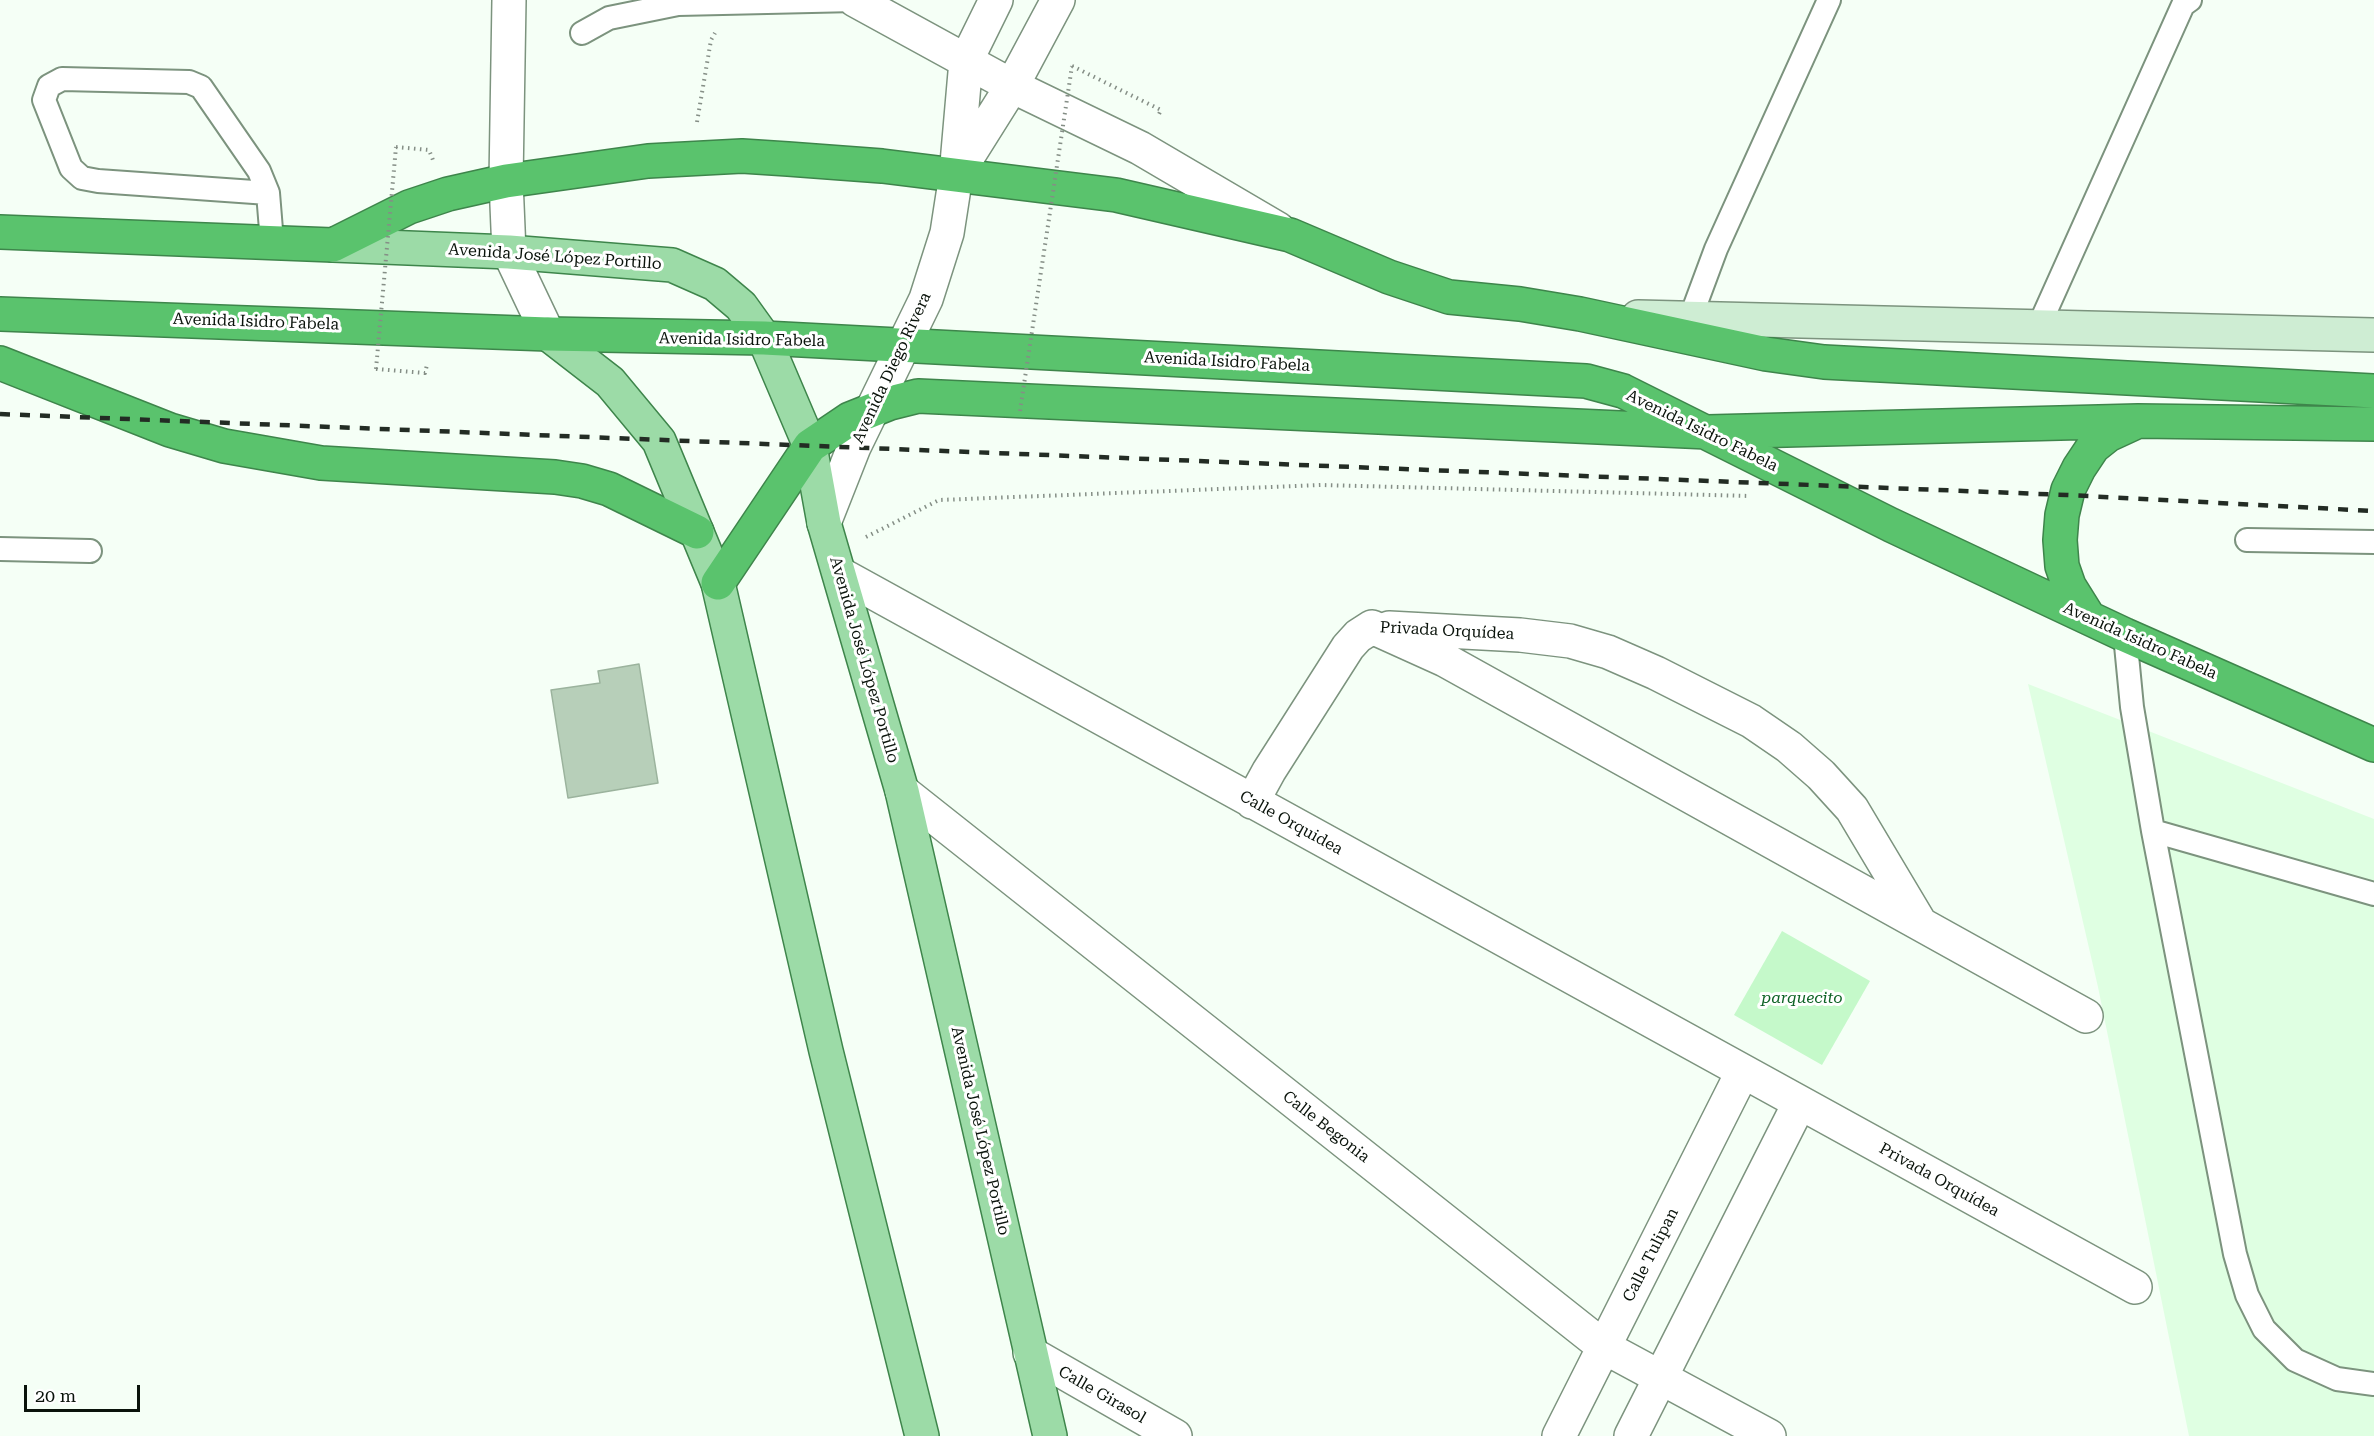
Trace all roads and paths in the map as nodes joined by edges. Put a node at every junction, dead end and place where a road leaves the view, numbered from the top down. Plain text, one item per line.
1 (509, 0) edge
2 (855, 0) edge
3 (996, 0) edge
4 (1058, 0) edge
5 (1829, 0) edge
6 (2190, 0) edge
7 (735, 1) edge
8 (582, 33) dead end
9 (966, 61) junction
10 (1012, 86) junction
11 (1161, 110) dead end
12 (429, 150) dead end
13 (691, 159) junction
14 (956, 175) junction
15 (506, 181) junction
16 (268, 193) junction
17 (0, 232) edge
18 (1290, 235) junction
19 (273, 242) junction
20 (333, 245) junction
21 (509, 252) junction
22 (0, 314) edge
23 (1580, 314) junction
24 (1690, 319) junction
25 (2038, 328) junction
26 (548, 334) junction
27 (2374, 335) edge
28 (764, 338) junction
29 (905, 346) junction
30 (0, 363) edge
31 (425, 373) dead end
32 (2374, 391) edge
33 (873, 410) junction
34 (1020, 411) dead end
35 (2138, 421) junction
36 (2374, 424) edge
37 (1708, 432) junction
38 (810, 446) junction
39 (1759, 496) dead end
40 (697, 532) junction
41 (2247, 540) dead end
42 (2374, 543) edge
43 (0, 549) edge
44 (832, 550) junction
45 (90, 551) dead end
46 (718, 584) junction
47 (2089, 618) junction
48 (1372, 627) junction
49 (2125, 635) junction
50 (2374, 746) edge
51 (902, 791) junction
52 (1252, 802) junction
53 (2153, 831) junction
54 (2374, 894) edge
55 (1920, 923) junction
56 (2086, 1016) dead end
57 (1742, 1073) junction
58 (1799, 1104) junction
59 (2135, 1287) dead end
60 (1604, 1347) junction
61 (1030, 1353) junction
62 (1661, 1376) junction
63 (2374, 1384) edge
64 (922, 1436) edge
65 (1050, 1436) edge
66 (1175, 1436) edge
67 (1559, 1436) edge
68 (1631, 1436) edge
69 (1769, 1436) edge

1 - 15 street
2 - 7 lane
2 - 9 street
3 - 9 street, Avenida Diego Rivera
4 - 10 street, Avenida Diego Rivera
5 - 24 lane
6 - 25 lane
7 - 8 lane
7 - 13 path
9 - 10 street
9 - 14 street, Avenida Diego Rivera
10 - 14 street, Avenida Diego Rivera
10 - 18 street
11 - 34 path, bridge
12 - 31 path, bridge
13 - 14 highway
13 - 15 highway
14 - 18 highway
14 - 29 street, Avenida Diego Rivera
15 - 20 highway
15 - 21 street
16 - 16 lane
16 - 19 lane
17 - 19 highway
18 - 23 highway
19 - 20 highway
20 - 21 main road, Avenida José López Portillo
21 - 26 street
21 - 28 main road, Avenida José López Portillo
22 - 26 highway, Avenida Isidro Fabela
23 - 24 main road
23 - 32 highway
24 - 25 main road
25 - 27 main road
26 - 28 highway, Avenida Isidro Fabela
26 - 40 main road
28 - 29 highway, Avenida Isidro Fabela
28 - 38 main road, Avenida José López Portillo
29 - 33 street, Avenida Diego Rivera
29 - 37 highway, Avenida Isidro Fabela
30 - 40 highway
33 - 37 highway
33 - 38 highway
33 - 44 street, Avenida Diego Rivera
35 - 36 highway
35 - 37 highway
35 - 47 highway
37 - 47 highway, Avenida Isidro Fabela
38 - 44 main road, Avenida José López Portillo
38 - 46 highway
39 - 44 path
40 - 46 main road
41 - 42 lane
43 - 45 lane
44 - 51 main road, Avenida José López Portillo
44 - 52 street, Calle Orquidea
46 - 64 main road
47 - 49 highway, Avenida Isidro Fabela
48 - 52 street
48 - 55 street, Privada Orquídea
48 - 55 street, Privada Orquídea
49 - 50 highway, Avenida Isidro Fabela
49 - 53 lane
51 - 60 street, Calle Begonia
51 - 61 main road, Avenida José López Portillo
52 - 57 street, Calle Orquidea
53 - 54 lane
53 - 63 lane
55 - 56 street, Privada Orquídea
57 - 58 street, Privada Orquídea
57 - 60 street, Calle Tulipan
58 - 59 street, Privada Orquídea
58 - 62 street
60 - 62 street, Calle Begonia
60 - 67 street, Calle Tulipan
61 - 65 main road, Avenida José López Portillo
61 - 66 street, Calle Girasol
62 - 68 street
62 - 69 street, Calle Begonia

